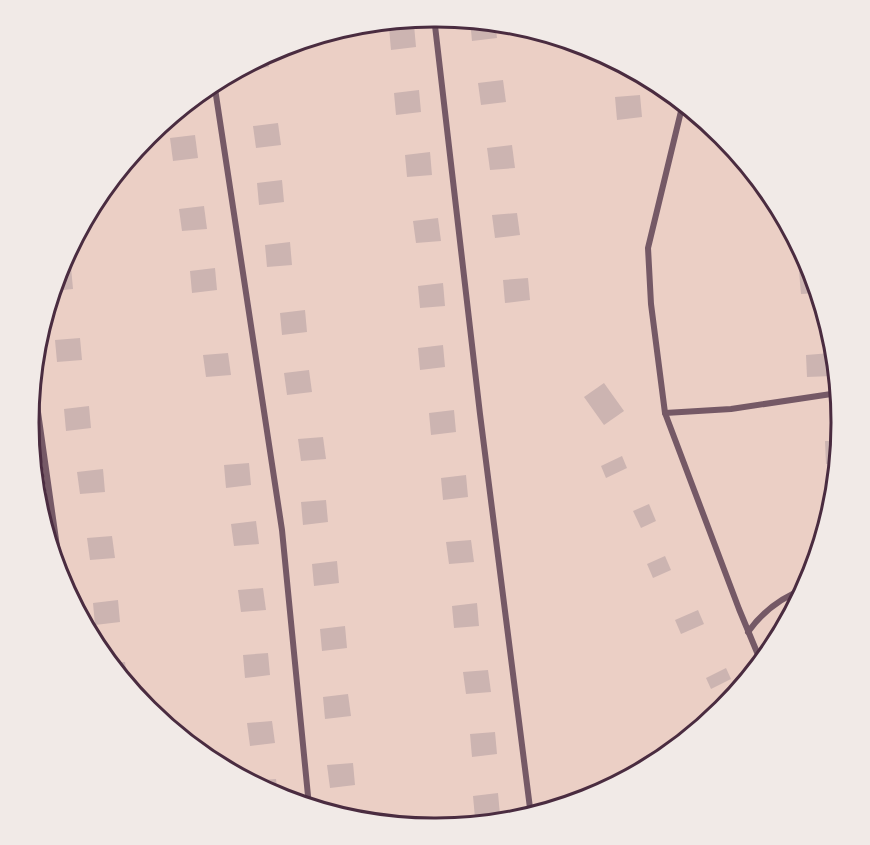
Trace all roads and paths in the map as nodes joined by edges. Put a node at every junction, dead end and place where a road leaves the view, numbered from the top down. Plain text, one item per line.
1 (435, 27) edge
2 (216, 94) edge
3 (681, 113) edge
4 (830, 394) edge
5 (665, 413) junction
6 (39, 420) edge
7 (55, 532) edge
8 (791, 594) edge
9 (748, 632) junction
10 (757, 652) edge
11 (308, 797) edge
12 (530, 806) edge

1 - 12 street
2 - 11 street
3 - 5 street
4 - 5 street
5 - 9 street
6 - 7 street
8 - 9 street
9 - 10 street

